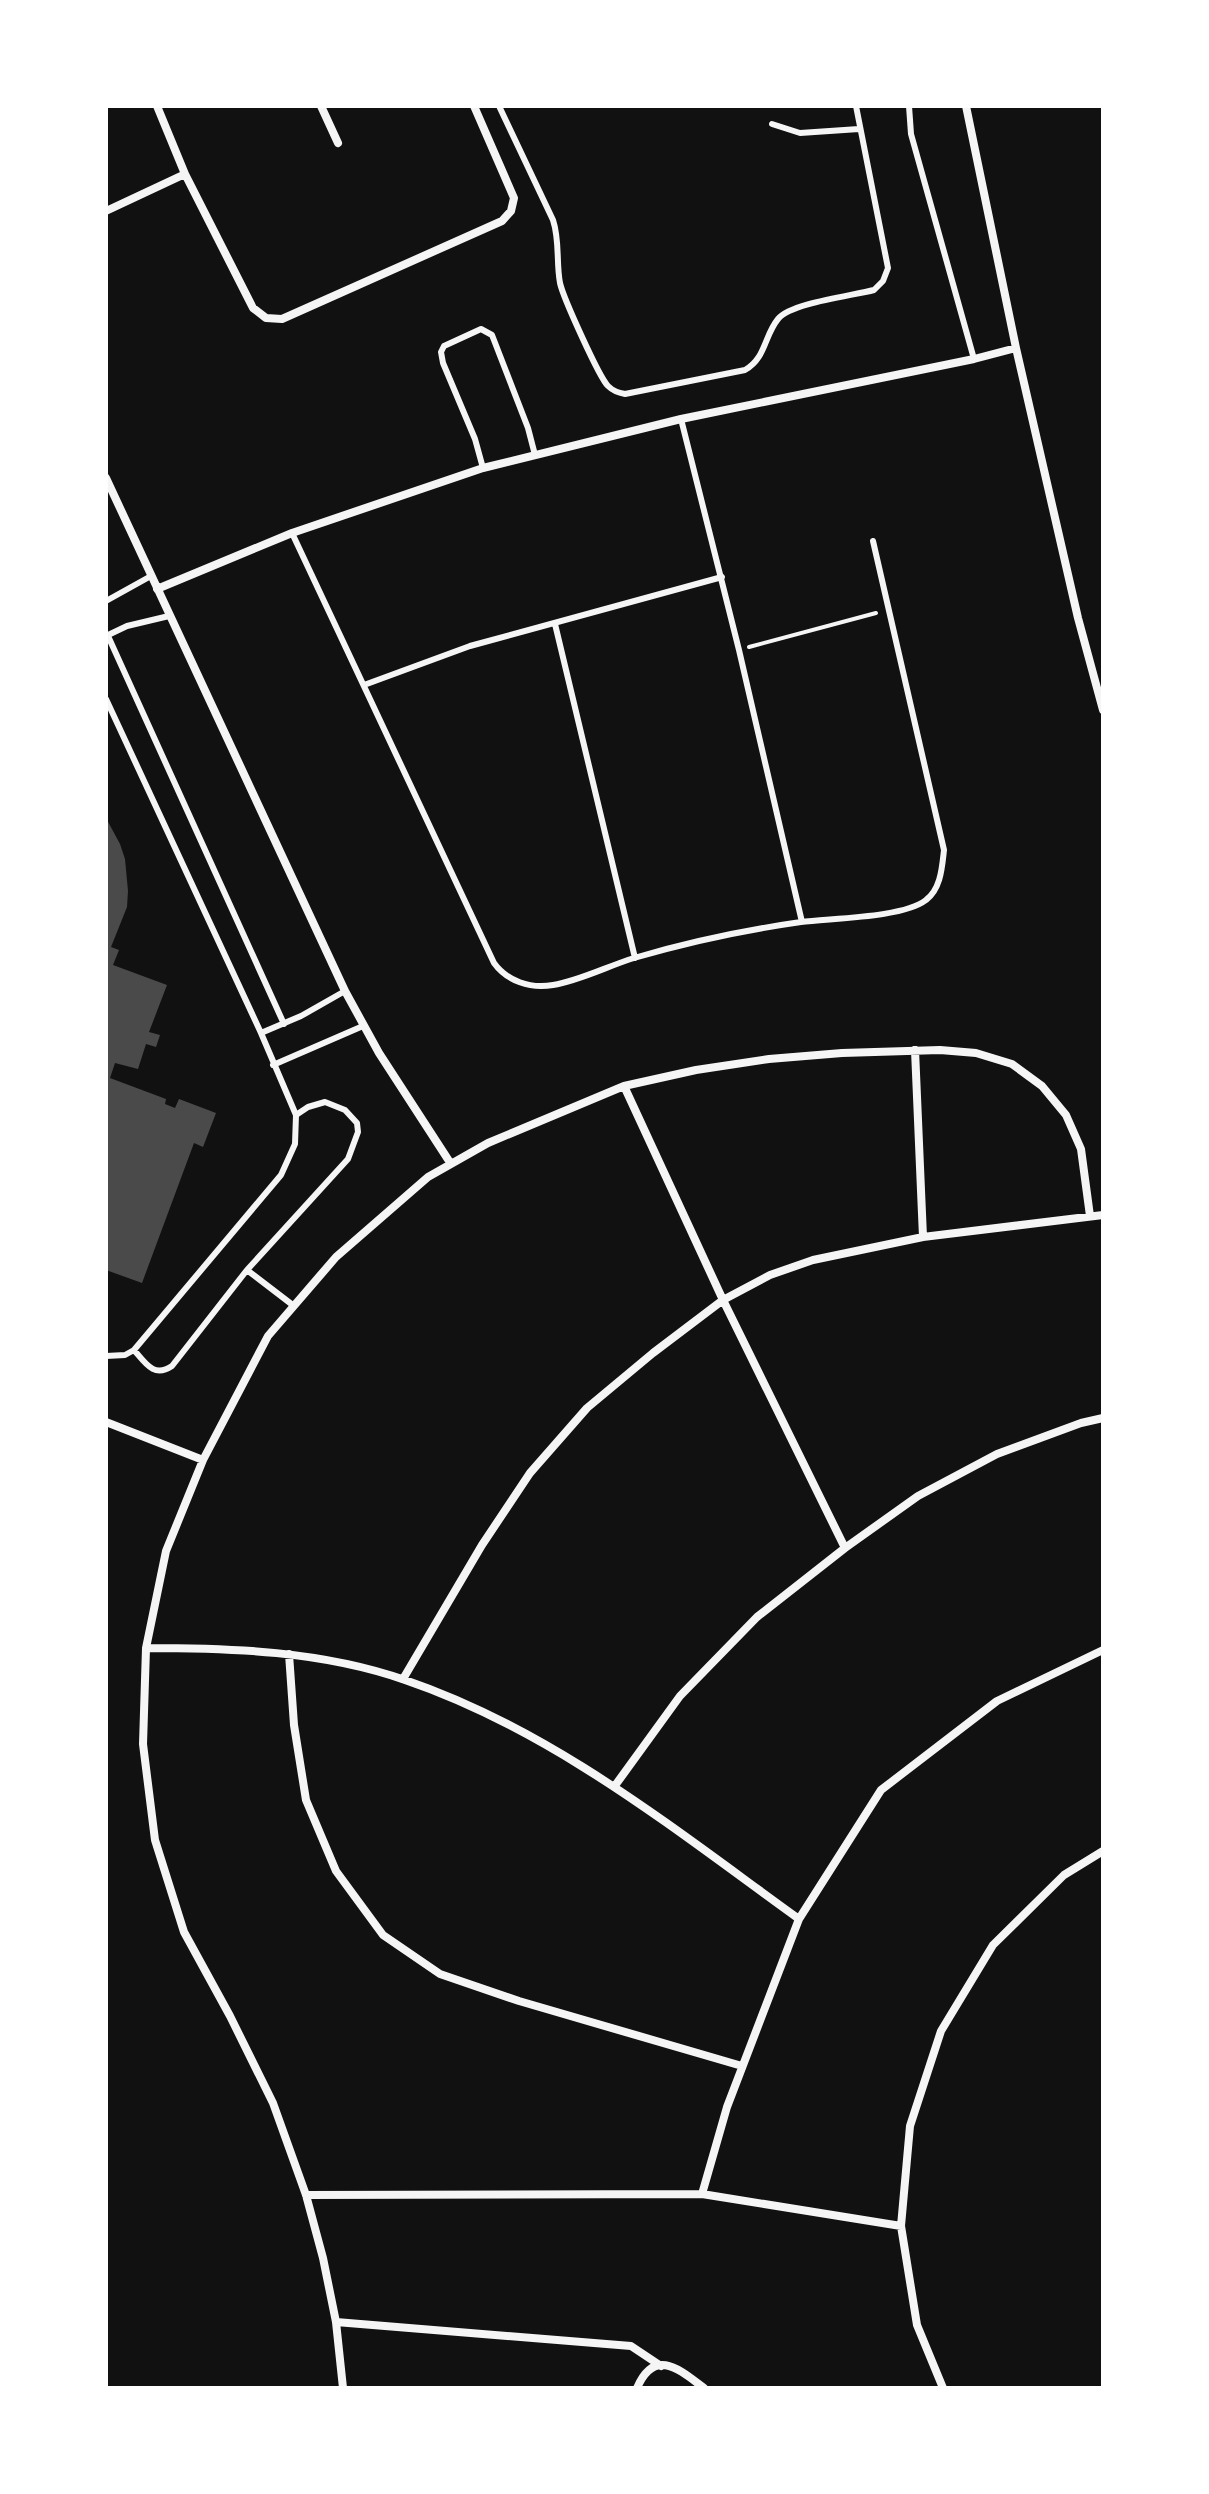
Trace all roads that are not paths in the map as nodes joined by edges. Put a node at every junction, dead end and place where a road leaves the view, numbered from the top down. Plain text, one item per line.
1 (157, 106) edge
2 (321, 106) edge
3 (474, 106) edge
4 (499, 106) edge
5 (856, 106) edge
6 (909, 106) edge
7 (966, 106) edge
8 (772, 124) dead end
9 (859, 129) junction
10 (338, 143) dead end
11 (185, 174) junction
12 (106, 211) edge
13 (1016, 348) junction
14 (974, 359) junction
15 (681, 419) junction
16 (535, 455) junction
17 (483, 468) junction
18 (106, 478) edge
19 (292, 533) junction
20 (873, 541) dead end
21 (151, 576) junction
22 (722, 577) junction
23 (157, 589) junction
24 (106, 601) edge
25 (169, 616) junction
26 (555, 624) junction
27 (107, 636) edge
28 (364, 685) junction
29 (106, 699) edge
30 (1103, 710) edge
31 (802, 922) junction
32 (635, 958) junction
33 (345, 991) junction
34 (284, 1024) junction
35 (363, 1026) junction
36 (261, 1033) junction
37 (915, 1050) junction
38 (273, 1065) junction
39 (624, 1086) junction
40 (296, 1115) junction
41 (451, 1164) junction
42 (1103, 1215) edge
43 (1090, 1216) junction
44 (923, 1237) junction
45 (247, 1270) junction
46 (723, 1300) junction
47 (294, 1306) junction
48 (134, 1350) junction
49 (106, 1356) edge
50 (1103, 1418) edge
51 (106, 1422) edge
52 (203, 1460) junction
53 (845, 1548) junction
54 (146, 1648) junction
55 (1103, 1650) edge
56 (289, 1654) junction
57 (403, 1679) junction
58 (614, 1787) junction
59 (1103, 1851) edge
60 (799, 1919) junction
61 (742, 2066) junction
62 (702, 2194) junction
63 (306, 2195) junction
64 (901, 2226) junction
65 (336, 2322) junction
66 (661, 2366) junction
67 (343, 2388) edge
68 (637, 2388) edge
69 (704, 2388) edge
70 (943, 2388) edge

1 - 11 street
2 - 10 street
3 - 11 street
4 - 9 lane
5 - 9 lane
6 - 14 lane
7 - 13 street
8 - 9 lane
11 - 12 street
13 - 14 street
13 - 30 street
14 - 15 street
15 - 16 street
15 - 22 lane
16 - 17 street
16 - 17 lane
17 - 19 street
18 - 21 street
19 - 23 street
19 - 28 lane
20 - 31 lane
21 - 23 street
21 - 24 lane
22 - 26 lane
22 - 31 lane
23 - 25 street
25 - 27 lane
25 - 33 street
26 - 28 lane
26 - 32 lane
27 - 34 lane
28 - 32 lane
29 - 36 lane
31 - 32 lane
33 - 34 lane
33 - 35 street
34 - 36 lane
35 - 38 lane
35 - 41 street
36 - 38 lane
37 - 39 street
37 - 43 street
37 - 44 street
38 - 40 lane
39 - 41 street
39 - 46 street
40 - 45 lane
40 - 48 lane
41 - 47 street
42 - 43 street
43 - 44 street
44 - 46 street
45 - 47 lane
45 - 48 lane
46 - 53 street
46 - 57 street
47 - 52 street
48 - 49 lane
50 - 53 street
51 - 52 street
52 - 54 street
53 - 58 street
54 - 56 street
54 - 63 street
55 - 60 street
56 - 57 street
56 - 61 street
57 - 58 street
58 - 60 street
59 - 64 street
60 - 61 street
61 - 62 street
62 - 63 street
62 - 64 street
63 - 65 street
64 - 70 street
65 - 66 street
65 - 67 street
66 - 68 street
66 - 69 street

